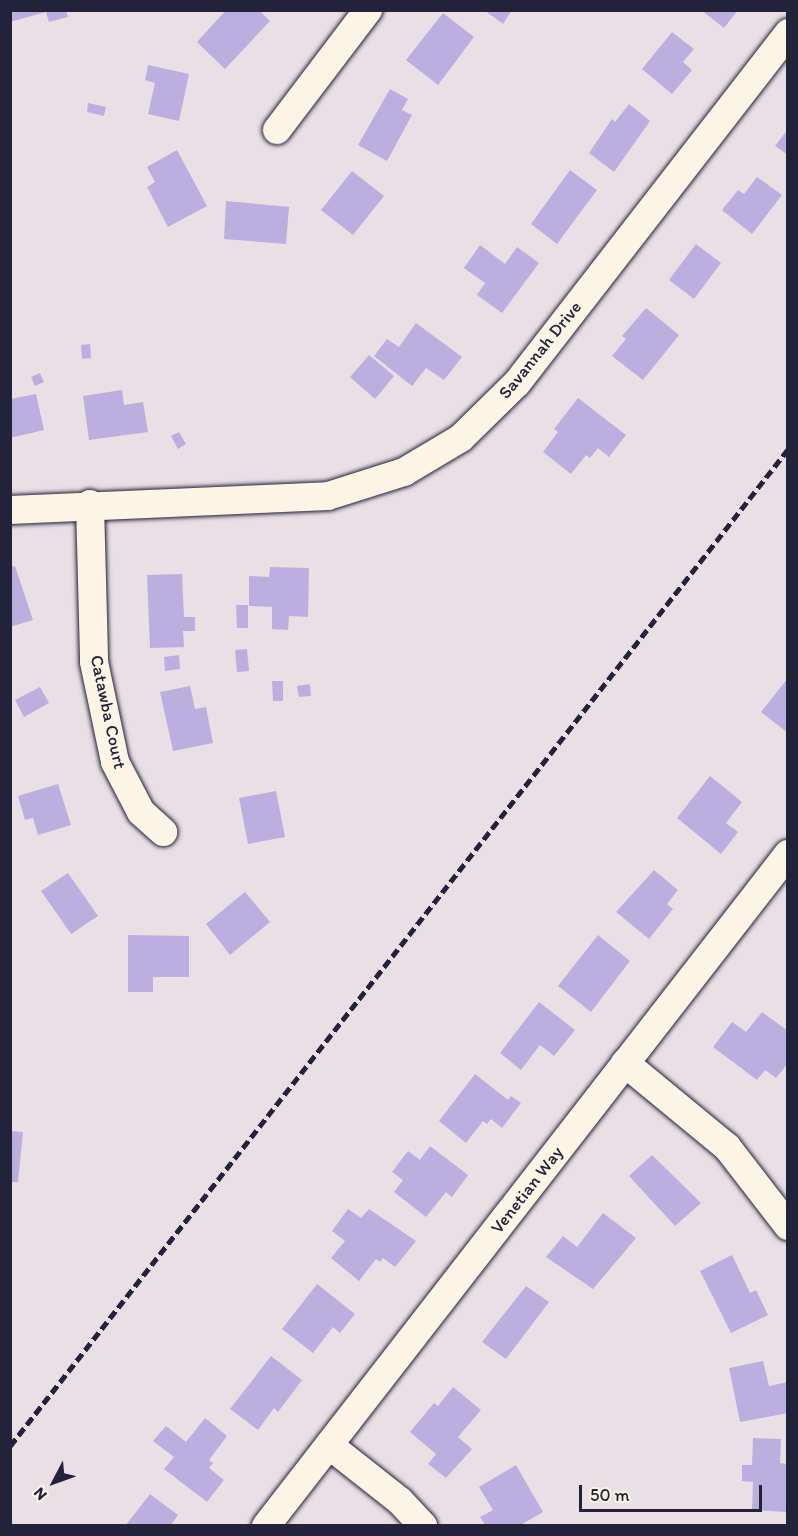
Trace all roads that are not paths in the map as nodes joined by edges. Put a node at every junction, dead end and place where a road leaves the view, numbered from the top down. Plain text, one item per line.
1 (368, 10) edge
2 (788, 33) edge
3 (277, 130) dead end
4 (90, 504) junction
5 (10, 510) edge
6 (163, 832) dead end
7 (788, 854) edge
8 (625, 1064) junction
9 (788, 1226) edge
10 (329, 1445) junction
11 (266, 1526) edge
12 (423, 1526) edge

1 - 3 street
2 - 4 street, Savannah Drive
4 - 5 street, Savannah Drive
4 - 6 street, Catawba Court
7 - 8 street, Venetian Way
8 - 9 street
8 - 10 street, Venetian Way
10 - 11 street, Venetian Way
10 - 12 street

